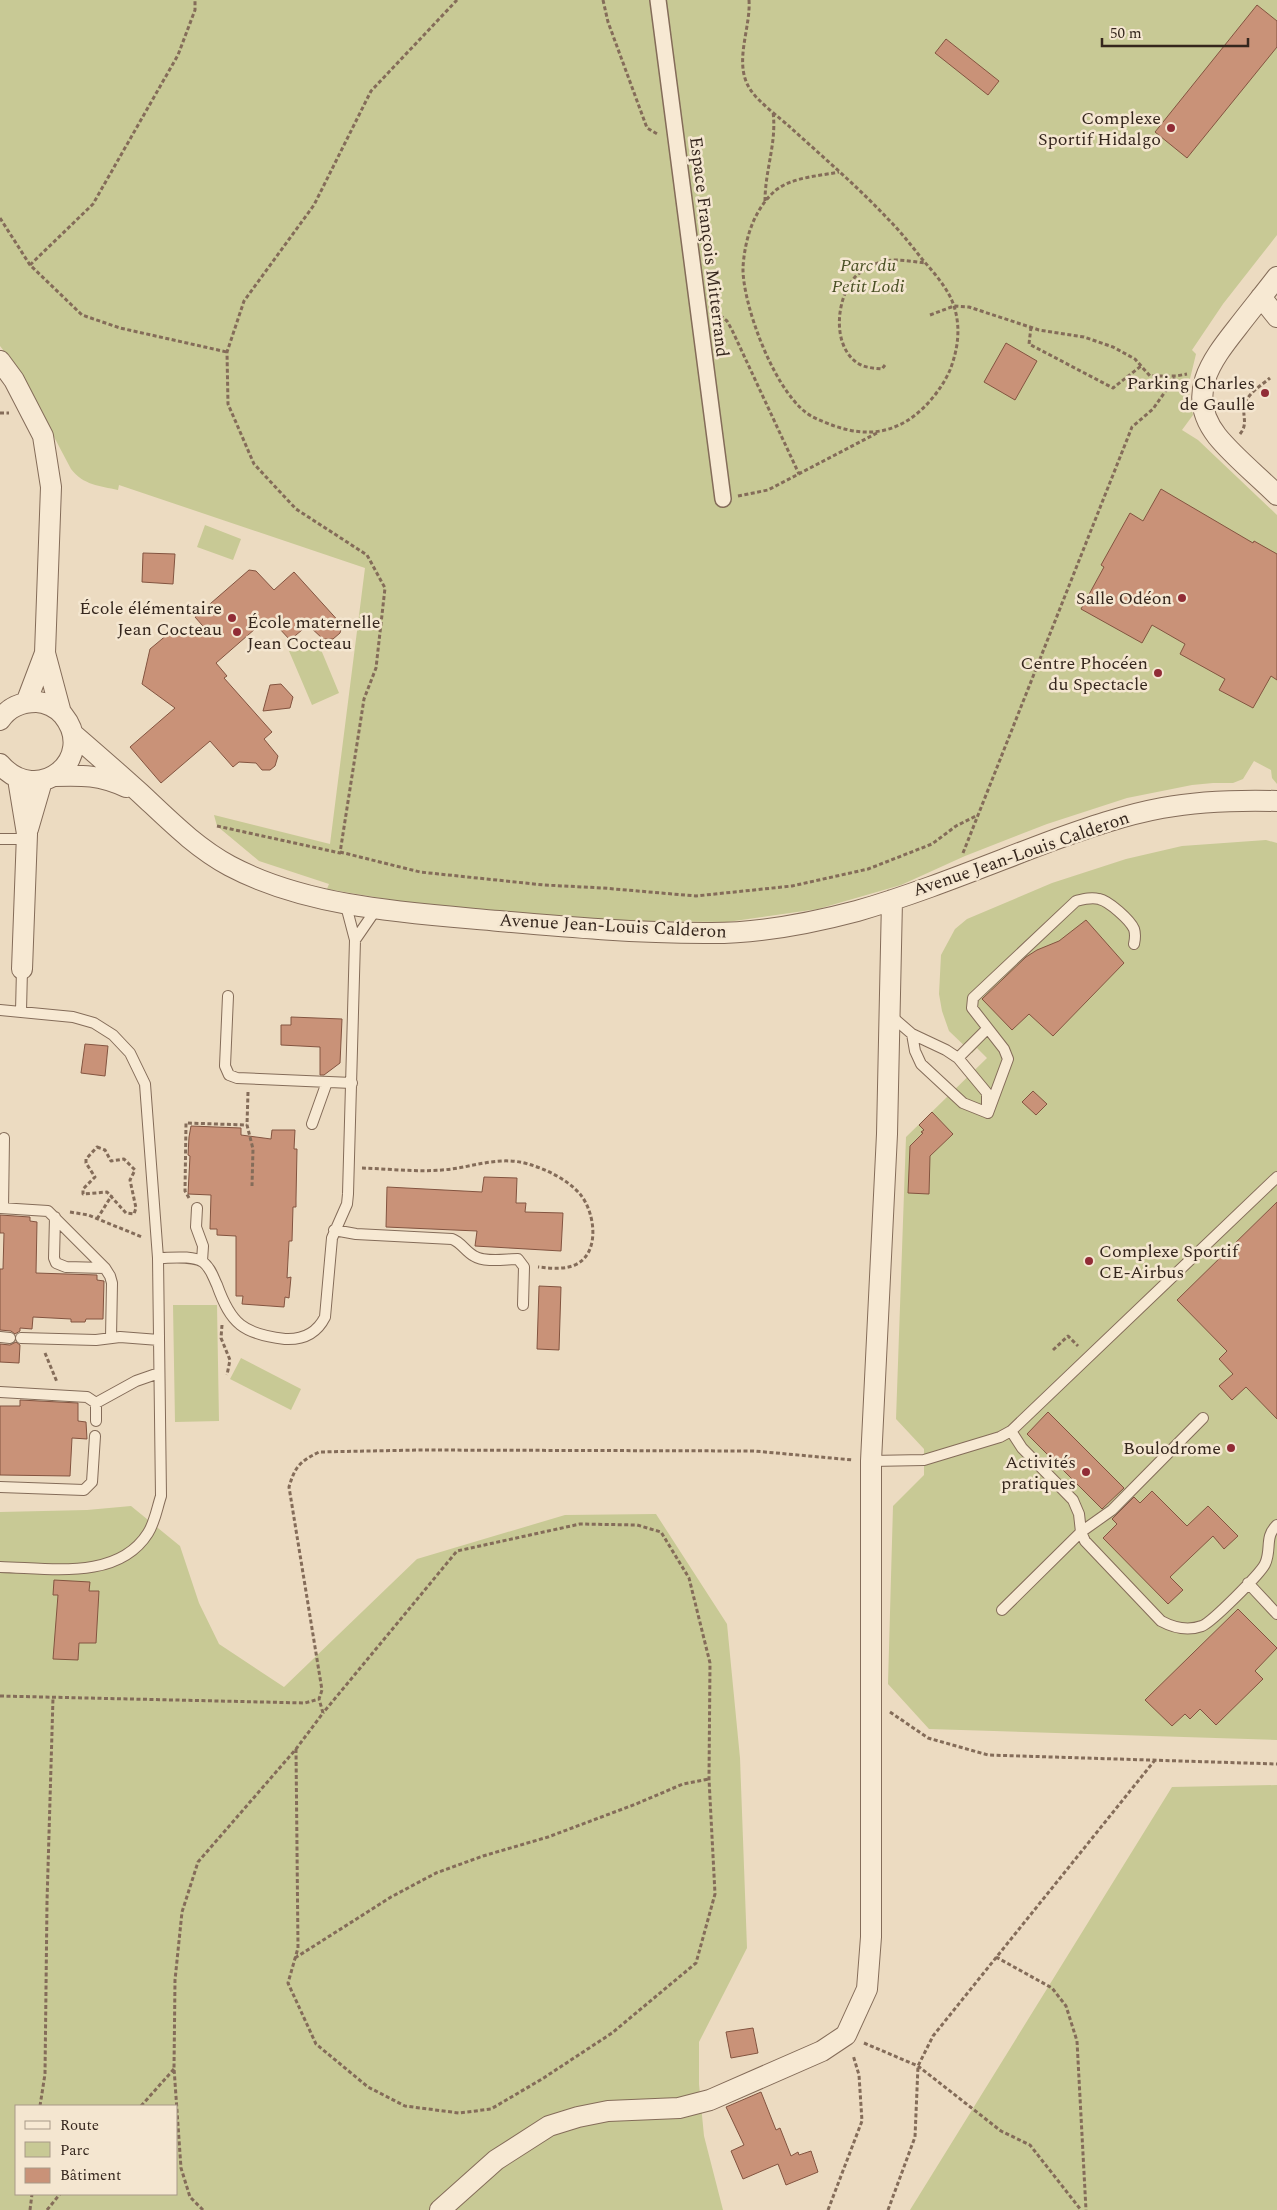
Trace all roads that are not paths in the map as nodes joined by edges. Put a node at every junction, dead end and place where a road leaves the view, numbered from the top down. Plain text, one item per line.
1 (658, 0) edge
2 (1277, 277) edge
3 (1261, 297) junction
4 (1277, 317) edge
5 (0, 362) edge
6 (1277, 495) edge
7 (722, 499) road end
8 (45, 653) junction
9 (26, 703) junction
10 (61, 713) junction
11 (0, 720) edge
12 (73, 734) junction
13 (6, 772) edge
14 (48, 779) junction
15 (142, 795) junction
16 (1277, 801) edge
17 (27, 836) junction
18 (0, 839) edge
19 (892, 900) junction
20 (345, 902) junction
21 (377, 908) junction
22 (355, 940) junction
23 (1134, 944) dead end
24 (22, 970) joint
25 (228, 996) dead end
26 (0, 1010) edge
27 (21, 1011) junction
28 (890, 1016) junction
29 (987, 1028) junction
30 (912, 1034) junction
31 (958, 1058) junction
32 (328, 1082) junction
33 (352, 1083) junction
34 (988, 1113) junction
35 (312, 1124) dead end
36 (4, 1138) dead end
37 (1277, 1177) edge
38 (1, 1208) edge
39 (197, 1208) road end
40 (55, 1217) junction
41 (334, 1230) junction
42 (158, 1258) junction
43 (202, 1262) junction
44 (105, 1268) junction
45 (523, 1304) dead end
46 (111, 1337) junction
47 (10, 1338) edge
48 (159, 1340) junction
49 (159, 1373) junction
50 (0, 1392) edge
51 (96, 1403) junction
52 (1203, 1418) dead end
53 (96, 1421) dead end
54 (1011, 1431) junction
55 (95, 1436) dead end
56 (871, 1462) junction
57 (0, 1487) edge
58 (1277, 1525) edge
59 (1081, 1532) junction
60 (0, 1567) edge
61 (1248, 1583) junction
62 (1002, 1610) dead end
63 (1277, 1614) edge
64 (440, 2210) edge

1 - 7 street, Espace François Mitterrand
2 - 3 street
3 - 4 street
3 - 6 street
5 - 8 street
8 - 9 street
8 - 10 street, Avenue Jean-Louis Calderon
9 - 10 street
9 - 11 street
10 - 12 street, Avenue Jean-Louis Calderon
12 - 14 street
12 - 15 street, Avenue Jean-Louis Calderon
13 - 14 street, Avenue Jean-Louis Calderon
13 - 17 street
14 - 15 street, Avenue Jean-Louis Calderon
14 - 17 street
15 - 20 street, Avenue Jean-Louis Calderon
16 - 19 street, Avenue Jean-Louis Calderon
17 - 18 lane
17 - 24 street
19 - 21 street, Avenue Jean-Louis Calderon
19 - 28 street
20 - 21 street, Avenue Jean-Louis Calderon
20 - 22 lane
21 - 22 lane
22 - 33 lane
23 - 29 lane
24 - 27 lane
25 - 32 lane
26 - 27 lane
27 - 42 lane
28 - 30 lane
28 - 56 street
29 - 31 lane
29 - 34 lane
30 - 31 lane
30 - 34 lane
31 - 34 lane
32 - 33 lane
32 - 35 lane
33 - 41 lane
36 - 38 lane
37 - 54 lane
38 - 40 lane
39 - 43 lane
40 - 44 lane
40 - 44 lane
41 - 43 lane
41 - 45 lane
42 - 43 lane
42 - 48 lane
44 - 46 lane
46 - 47 lane
46 - 48 lane
48 - 49 lane
49 - 51 lane
49 - 60 lane
50 - 51 lane
51 - 53 lane
52 - 59 lane
54 - 56 lane
54 - 59 lane
55 - 57 lane
56 - 64 street
58 - 61 lane
59 - 61 lane
59 - 62 lane
61 - 63 lane

